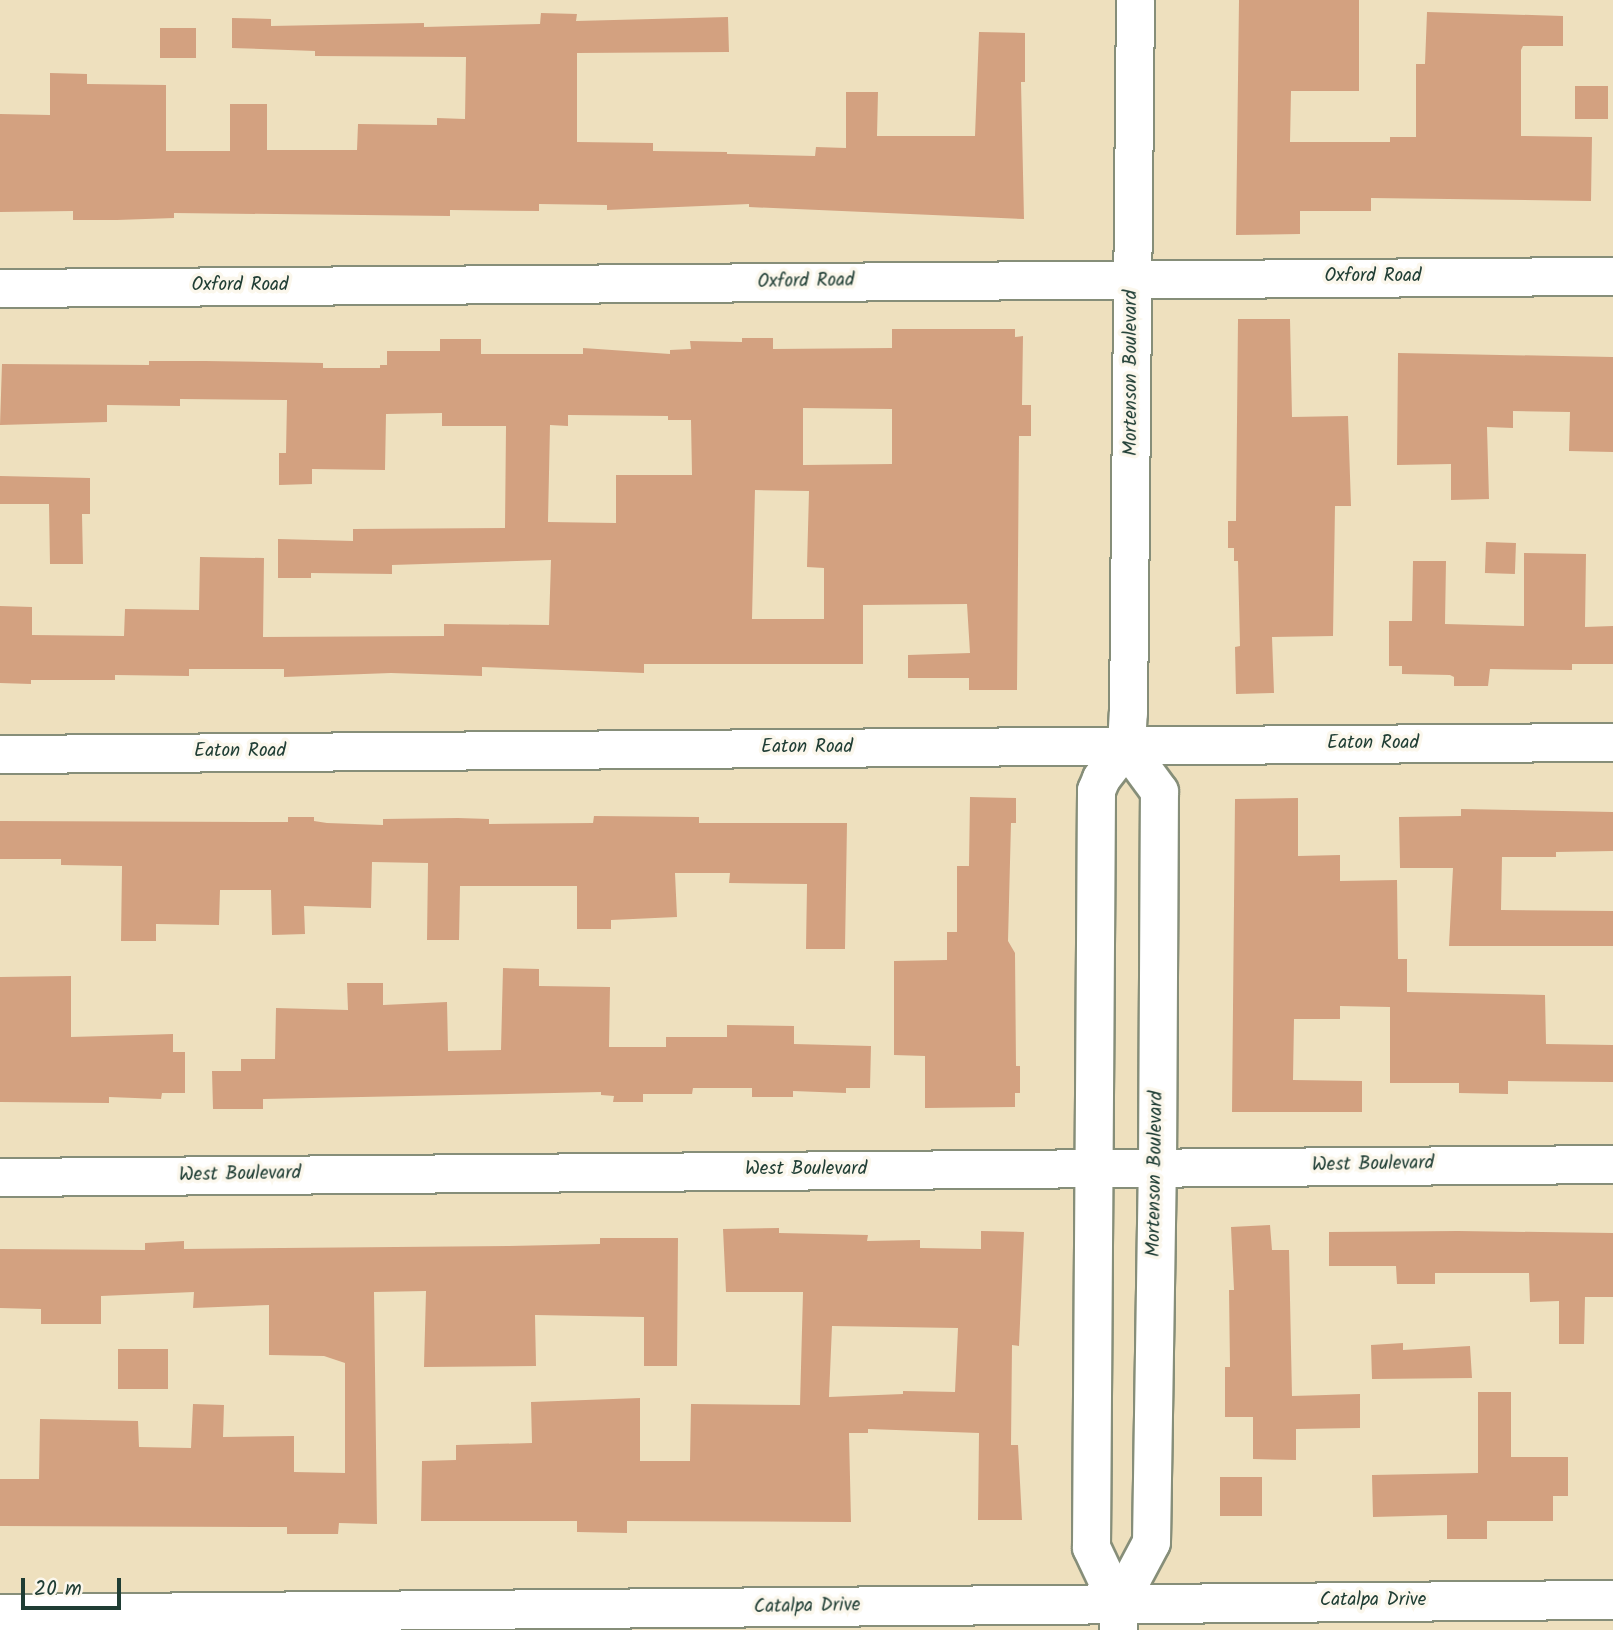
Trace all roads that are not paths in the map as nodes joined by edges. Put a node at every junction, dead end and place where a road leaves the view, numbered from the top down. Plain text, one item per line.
1 (1135, 0) edge
2 (1613, 276) edge
3 (1132, 279) junction
4 (0, 288) edge
5 (1613, 742) edge
6 (1126, 746) junction
7 (0, 754) edge
8 (1613, 1164) edge
9 (1094, 1168) junction
10 (1157, 1168) junction
11 (0, 1177) edge
12 (1613, 1600) edge
13 (0, 1614) edge
14 (1118, 1617) edge

1 - 3 street, Mortenson Boulevard
2 - 3 street, Oxford Road
3 - 4 street, Oxford Road
3 - 6 street, Mortenson Boulevard
5 - 6 street, Eaton Road
6 - 7 street, Eaton Road
6 - 9 street
6 - 10 street, Mortenson Boulevard
8 - 10 street, West Boulevard
9 - 10 street, West Boulevard
9 - 11 street, West Boulevard
9 - 14 street
10 - 14 street, Mortenson Boulevard
12 - 14 street, Catalpa Drive
13 - 14 street, Catalpa Drive

